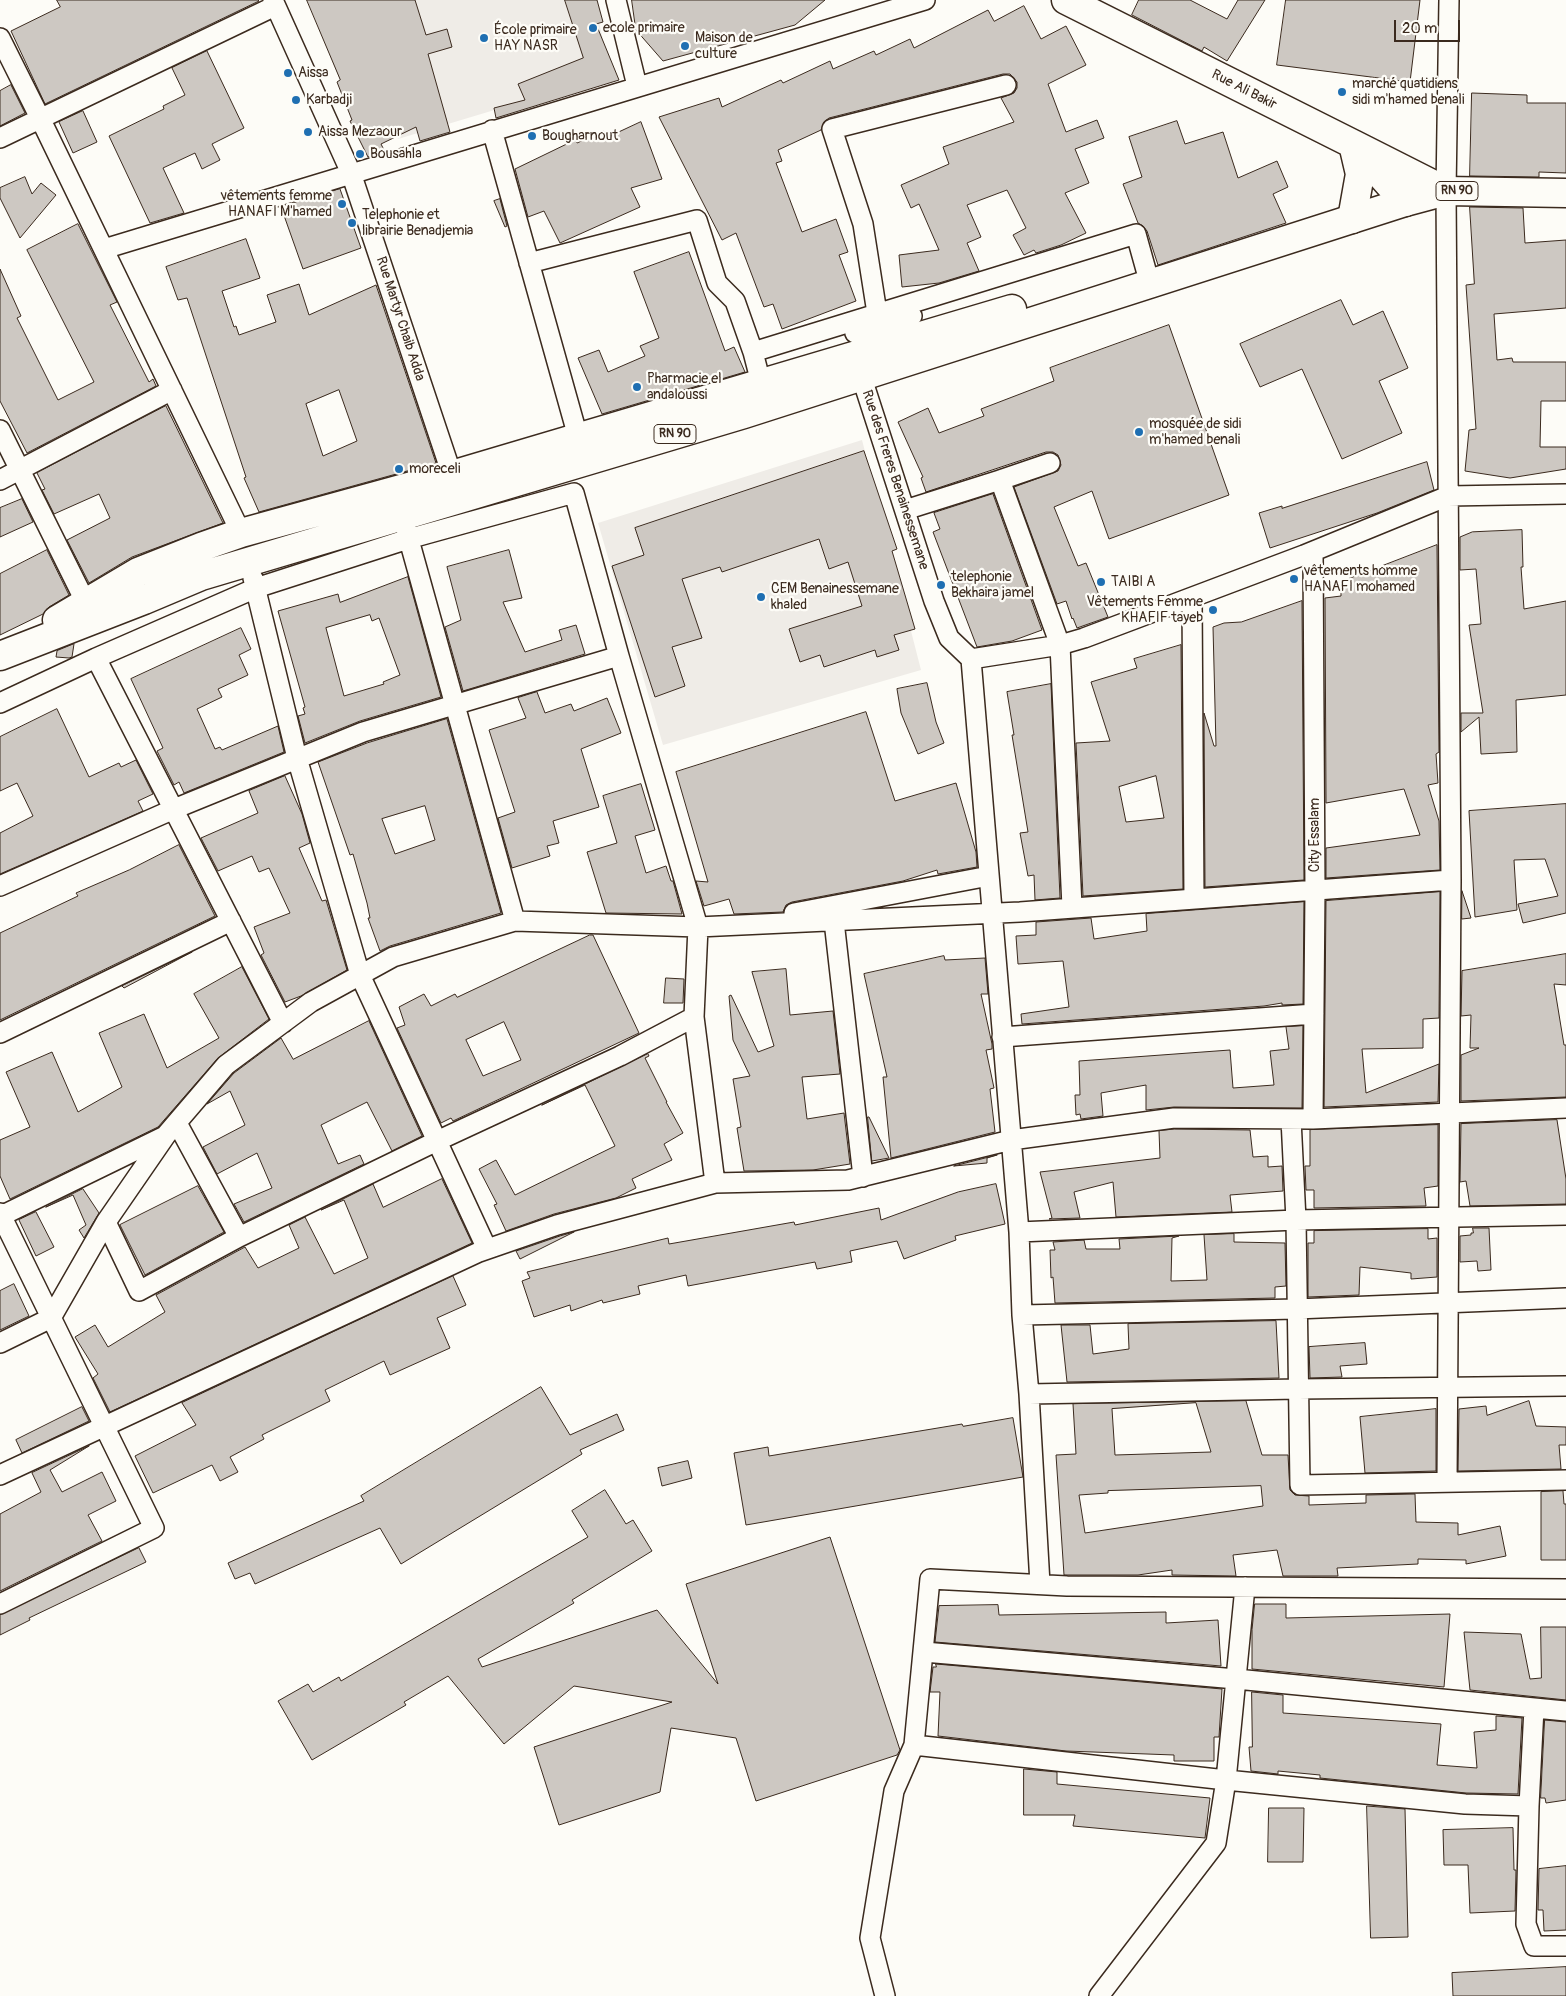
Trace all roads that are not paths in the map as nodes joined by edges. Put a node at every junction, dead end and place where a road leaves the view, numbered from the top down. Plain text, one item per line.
1 (616, 0) edge
2 (925, 0) edge
3 (1066, 0) edge
4 (1449, 0) edge
5 (274, 3) edge
6 (0, 38) edge
7 (1006, 85) dead end
8 (637, 86) junction
9 (40, 118) junction
10 (492, 130) junction
11 (0, 138) edge
12 (1353, 144) junction
13 (351, 172) junction
14 (1446, 191) junction
15 (1566, 193) edge
16 (1405, 202) junction
17 (1352, 219) junction
18 (104, 249) junction
19 (1143, 258) junction
20 (529, 263) junction
21 (876, 313) junction
22 (756, 366) junction
23 (858, 366) junction
24 (172, 390) junction
25 (0, 430) edge
26 (578, 437) junction
27 (1050, 463) dead end
28 (20, 470) junction
29 (452, 475) junction
30 (0, 480) edge
31 (1000, 480) junction
32 (1566, 494) edge
33 (1448, 496) junction
34 (905, 510) junction
35 (405, 527) junction
36 (241, 533) junction
37 (1313, 552) junction
38 (249, 561) junction
39 (256, 588) junction
40 (1192, 598) junction
41 (86, 603) junction
42 (1060, 645) junction
43 (0, 655) edge
44 (619, 656) junction
45 (96, 658) junction
46 (971, 659) junction
47 (0, 703) edge
48 (455, 704) junction
49 (296, 758) junction
50 (174, 809) junction
51 (989, 876) junction
52 (1451, 880) junction
53 (0, 886) edge
54 (1315, 890) junction
55 (1194, 899) junction
56 (1072, 908) junction
57 (992, 913) junction
58 (515, 921) junction
59 (834, 921) junction
60 (231, 922) junction
61 (726, 926) junction
62 (698, 928) junction
63 (360, 975) junction
64 (1314, 1014) junction
65 (694, 1017) junction
66 (283, 1023) junction
67 (0, 1033) edge
68 (1002, 1037) junction
69 (1566, 1108) edge
70 (1448, 1113) junction
71 (1291, 1119) junction
72 (1313, 1119) junction
73 (172, 1129) junction
74 (1011, 1140) junction
75 (437, 1141) junction
76 (863, 1177) junction
77 (714, 1183) junction
78 (1, 1215) edge
79 (1566, 1215) edge
80 (1448, 1218) junction
81 (1296, 1220) junction
82 (106, 1222) junction
83 (1019, 1232) junction
84 (239, 1237) junction
85 (487, 1249) junction
86 (1566, 1298) edge
87 (1448, 1302) junction
88 (1296, 1309) junction
89 (1022, 1315) junction
90 (51, 1318) junction
91 (0, 1343) edge
92 (1566, 1386) edge
93 (1447, 1388) junction
94 (1298, 1389) junction
95 (1029, 1394) junction
96 (104, 1426) junction
97 (0, 1475) edge
98 (1566, 1480) edge
99 (1447, 1482) junction
100 (1040, 1584) junction
101 (1246, 1587) junction
102 (1566, 1589) edge
103 (0, 1604) edge
104 (924, 1652) junction
105 (1236, 1680) junction
106 (1534, 1708) junction
107 (1566, 1711) edge
108 (914, 1745) junction
109 (1226, 1780) junction
110 (1529, 1806) junction
111 (1566, 1946) edge
112 (884, 1996) edge
113 (1099, 1996) edge

1 - 8 street
2 - 8 street
3 - 12 main road, Rue Ali Bakir
4 - 14 street
5 - 9 street
5 - 13 street, Rue Martyr Chaib Adda
6 - 9 street
7 - 21 street
8 - 10 street
9 - 11 street
9 - 18 street
10 - 13 street
10 - 20 street
12 - 14 main road
12 - 16 main road, Rue Ali Bakir
12 - 17 main road
13 - 18 street
13 - 29 street, Rue Martyr Chaib Adda
14 - 15 main road, RN 90
14 - 16 main road, RN 90
14 - 33 street
16 - 17 main road, RN 90
17 - 19 main road, RN 90
17 - 23 main road, RN 90
18 - 24 street
19 - 21 street
19 - 22 street
19 - 23 main road, RN 90
20 - 22 street
20 - 26 street
21 - 22 street
22 - 23 main road, RN 90
22 - 26 main road, RN 90
23 - 34 street, Rue des Freres Benainessemane
23 - 35 main road, RN 90
24 - 28 street
24 - 36 street
25 - 28 street
26 - 29 main road, RN 90
27 - 31 street
28 - 30 street
28 - 41 street
29 - 36 main road, RN 90
31 - 34 street
31 - 42 street
32 - 33 street
33 - 37 street
33 - 52 street
34 - 46 street, Rue des Freres Benainessemane
35 - 38 main road, RN 90
35 - 39 street
35 - 44 street
35 - 48 street
36 - 41 main road, RN 90
37 - 40 street
37 - 54 street, City Essalam
38 - 39 street
38 - 43 main road, RN 90
39 - 45 street
39 - 49 street
40 - 42 street
40 - 55 street
41 - 43 main road, RN 90
42 - 46 street
42 - 56 street
44 - 48 street
44 - 62 street
45 - 47 street
45 - 50 street
46 - 51 street
48 - 49 street
48 - 58 street
49 - 50 street
49 - 63 street
50 - 53 street
50 - 60 street
51 - 57 street
51 - 61 street
52 - 54 street
52 - 70 street
54 - 55 street
54 - 64 street, City Essalam
55 - 56 street
56 - 57 street
57 - 59 street
57 - 68 street
58 - 62 street
58 - 63 street
59 - 61 street
59 - 76 street
60 - 66 street
60 - 67 street
61 - 62 street
62 - 65 street
63 - 66 street
63 - 75 street
64 - 68 street
64 - 72 street, City Essalam
65 - 75 street
65 - 77 street
66 - 73 street
68 - 74 street
69 - 70 street
70 - 72 street
70 - 80 street
71 - 72 street
71 - 74 street
71 - 81 street
73 - 78 street
73 - 82 street
73 - 84 street
74 - 76 street
74 - 83 street
75 - 84 street
75 - 85 street
76 - 77 street
77 - 85 street
78 - 90 street
79 - 80 street
80 - 81 street
80 - 87 street
81 - 83 street
81 - 88 street
82 - 84 street
82 - 90 street
83 - 89 street
85 - 96 street
86 - 87 street
87 - 88 street
87 - 93 street
88 - 89 street
88 - 94 street
89 - 95 street
90 - 91 street
90 - 96 street
92 - 93 street
93 - 94 street
93 - 99 street
94 - 95 street
94 - 99 street
95 - 100 street
96 - 97 street
96 - 103 street
98 - 99 street
100 - 101 street
100 - 104 street
101 - 102 street
101 - 105 street
104 - 105 street
104 - 108 street
105 - 106 street
105 - 109 street
106 - 107 street
106 - 110 street
108 - 109 street
108 - 112 street
109 - 110 street
109 - 113 street
110 - 111 street

